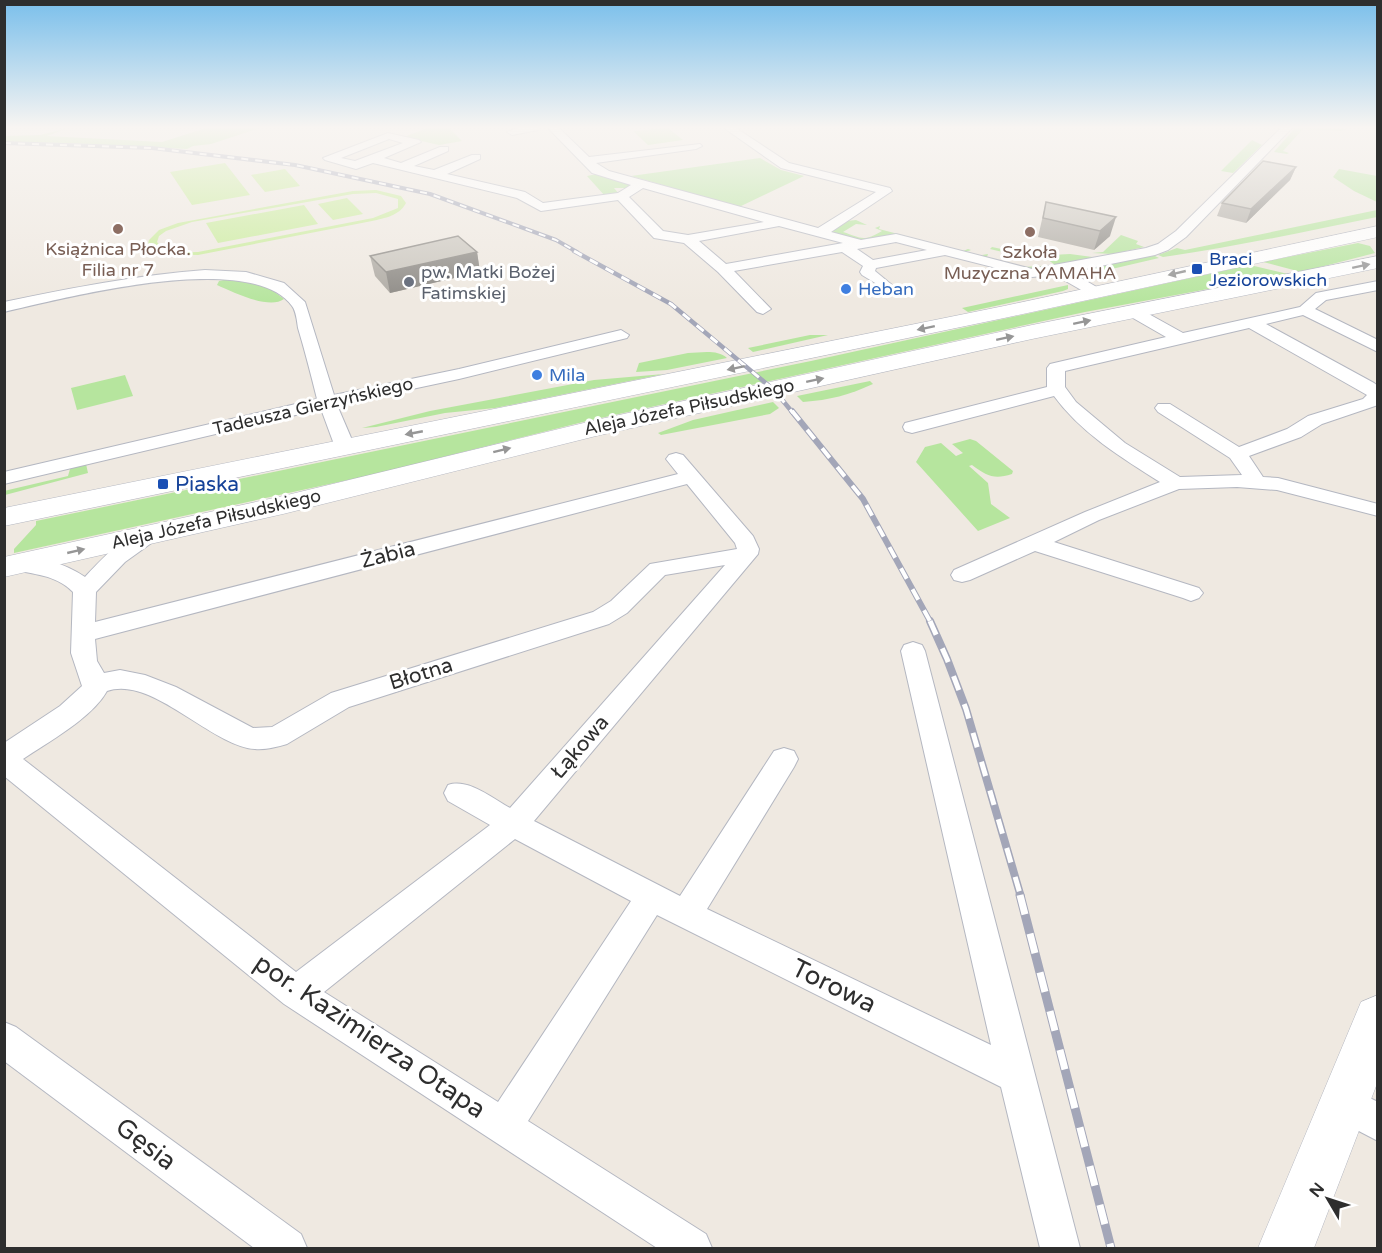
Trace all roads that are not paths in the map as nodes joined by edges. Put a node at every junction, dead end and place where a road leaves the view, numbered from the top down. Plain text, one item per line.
1 (484, 186) edge
2 (638, 186) edge
3 (651, 186) edge
4 (868, 186) edge
5 (1229, 186) edge
6 (621, 196) junction
7 (782, 223) junction
8 (1377, 231) edge
9 (819, 233) junction
10 (688, 239) junction
11 (1337, 239) junction
12 (861, 244) junction
13 (1377, 245) edge
14 (844, 248) junction
15 (943, 250) junction
16 (1377, 262) edge
17 (871, 265) junction
18 (723, 269) junction
19 (1058, 270) junction
20 (885, 285) dead end
21 (1377, 285) edge
22 (1095, 292) junction
23 (4, 308) edge
24 (763, 309) dead end
25 (1305, 310) junction
26 (1132, 311) junction
27 (1252, 323) junction
28 (621, 335) dead end
29 (1181, 339) junction
30 (1376, 351) edge
31 (1057, 390) junction
32 (1377, 395) edge
33 (327, 402) junction
34 (1164, 408) dead end
35 (912, 427) dead end
36 (345, 447) junction
37 (1237, 454) junction
38 (4, 478) edge
39 (1254, 481) junction
40 (1176, 483) junction
41 (1377, 510) edge
42 (4, 517) edge
43 (149, 534) junction
44 (1034, 543) junction
45 (747, 554) junction
46 (12, 566) edge
47 (962, 575) dead end
48 (85, 590) junction
49 (1191, 593) dead end
50 (84, 633) junction
51 (914, 651) dead end
52 (96, 685) junction
53 (4, 759) edge
54 (784, 759) dead end
55 (458, 793) dead end
56 (513, 824) junction
57 (651, 896) junction
58 (687, 913) junction
59 (296, 993) junction
60 (1377, 1018) edge
61 (4, 1039) edge
62 (1016, 1076) junction
63 (1360, 1113) edge
64 (504, 1126) junction
65 (287, 1248) edge
66 (692, 1248) edge
67 (1060, 1248) edge
68 (1286, 1248) edge

1 - 6 street
2 - 6 street
3 - 7 street
4 - 9 street
5 - 19 street
6 - 10 street
7 - 9 street
7 - 10 street
8 - 11 main road, Aleja Józefa Piłsudskiego
9 - 12 street
10 - 18 street
11 - 13 main road
11 -> 22 main road, Aleja Józefa Piłsudskiego
12 - 14 street
12 - 15 street
14 - 17 street
14 - 18 street
15 - 17 street
15 - 19 street
26 -> 16 main road, Aleja Józefa Piłsudskiego
17 - 20 street
18 - 24 street
19 - 22 street
21 - 25 street
22 -> 36 main road, Aleja Józefa Piłsudskiego
23 - 33 street
25 - 27 street
25 - 30 street
26 - 29 street
43 -> 26 main road, Aleja Józefa Piłsudskiego
27 - 29 street
27 - 32 street
28 - 33 street, Tadeusza Gierzyńskiego
29 - 31 street
31 - 35 street
31 - 40 street
32 - 37 street
33 - 36 street
33 - 38 street, Tadeusza Gierzyńskiego
34 - 37 street
36 - 42 main road, Aleja Józefa Piłsudskiego
37 - 39 street
39 - 40 street
39 - 41 street
40 - 44 street
46 -> 43 main road, Aleja Józefa Piłsudskiego
43 - 48 street
44 - 47 street
44 - 49 street
45 - 50 street, Żabia
45 - 52 street, Błotna
45 - 56 street, Łąkowa
46 - 48 street
48 - 50 street
50 - 52 street
51 - 62 street
52 - 53 street
53 - 59 street, por. Kazimierza Otapa
54 - 58 street
55 - 56 street, Torowa
56 - 57 street, Torowa
56 - 59 street, Łąkowa
57 - 58 street, Torowa
57 - 64 street
58 - 62 street, Torowa
59 - 64 street, por. Kazimierza Otapa
60 - 63 main road
61 - 65 street, Gęsia
62 - 67 street
63 - 68 main road
64 - 66 street, por. Kazimierza Otapa

